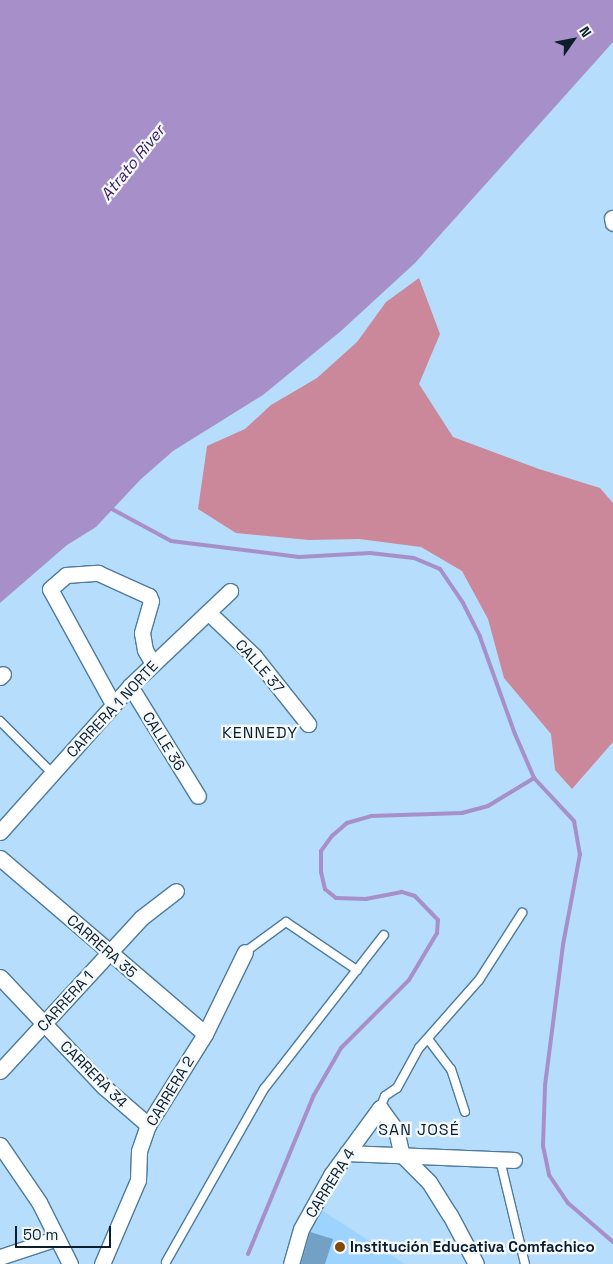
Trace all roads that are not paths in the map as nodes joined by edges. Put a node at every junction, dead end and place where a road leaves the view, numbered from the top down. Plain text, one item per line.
1 (230, 591) dead end
2 (208, 612) junction
3 (153, 664) junction
4 (130, 686) junction
5 (113, 704) junction
6 (0, 721) edge
7 (308, 724) dead end
8 (52, 773) junction
9 (198, 796) dead end
10 (0, 832) edge
11 (0, 858) edge
12 (176, 891) dead end
13 (522, 913) dead end
14 (384, 935) dead end
15 (245, 952) joint
16 (108, 953) junction
17 (357, 970) junction
18 (0, 977) edge
19 (45, 1024) junction
20 (205, 1034) junction
21 (428, 1039) junction
22 (0, 1071) edge
23 (380, 1108) junction
24 (465, 1112) dead end
25 (148, 1125) junction
26 (0, 1145) edge
27 (347, 1153) junction
28 (402, 1156) junction
29 (507, 1160) joint
30 (57, 1238) junction
31 (0, 1258) edge
32 (166, 1262) dead end
33 (70, 1264) edge
34 (102, 1264) edge
35 (291, 1264) edge
36 (476, 1264) edge
37 (525, 1264) edge

1 - 2 street, CARRERA 1 NORTE
2 - 3 street, CARRERA 1 NORTE
2 - 7 street, CALLE 37
3 - 4 street, CARRERA 1 NORTE
3 - 5 street
4 - 5 street, CARRERA 1 NORTE
4 - 9 street, CALLE 36
5 - 8 street, CARRERA 1 NORTE
6 - 8 lane
8 - 10 street, CARRERA 1 NORTE
11 - 16 street, CARRERA 35
12 - 16 street, CARRERA 1
13 - 21 lane
14 - 17 lane
15 - 17 lane
15 - 20 street, CARRERA 2
16 - 19 street, CARRERA 1
16 - 20 street, CARRERA 35
17 - 32 lane
18 - 19 street, CARRERA 34
19 - 22 street, CARRERA 1
19 - 25 street, CARRERA 34
20 - 25 street, CARRERA 2
21 - 23 lane
21 - 24 lane
23 - 27 street, CARRERA 4
23 - 28 street
25 - 34 street, CARRERA 2
26 - 30 street
27 - 28 street
27 - 35 street, CARRERA 4
28 - 29 street
28 - 36 street
29 - 37 lane
30 - 31 street
30 - 33 street

